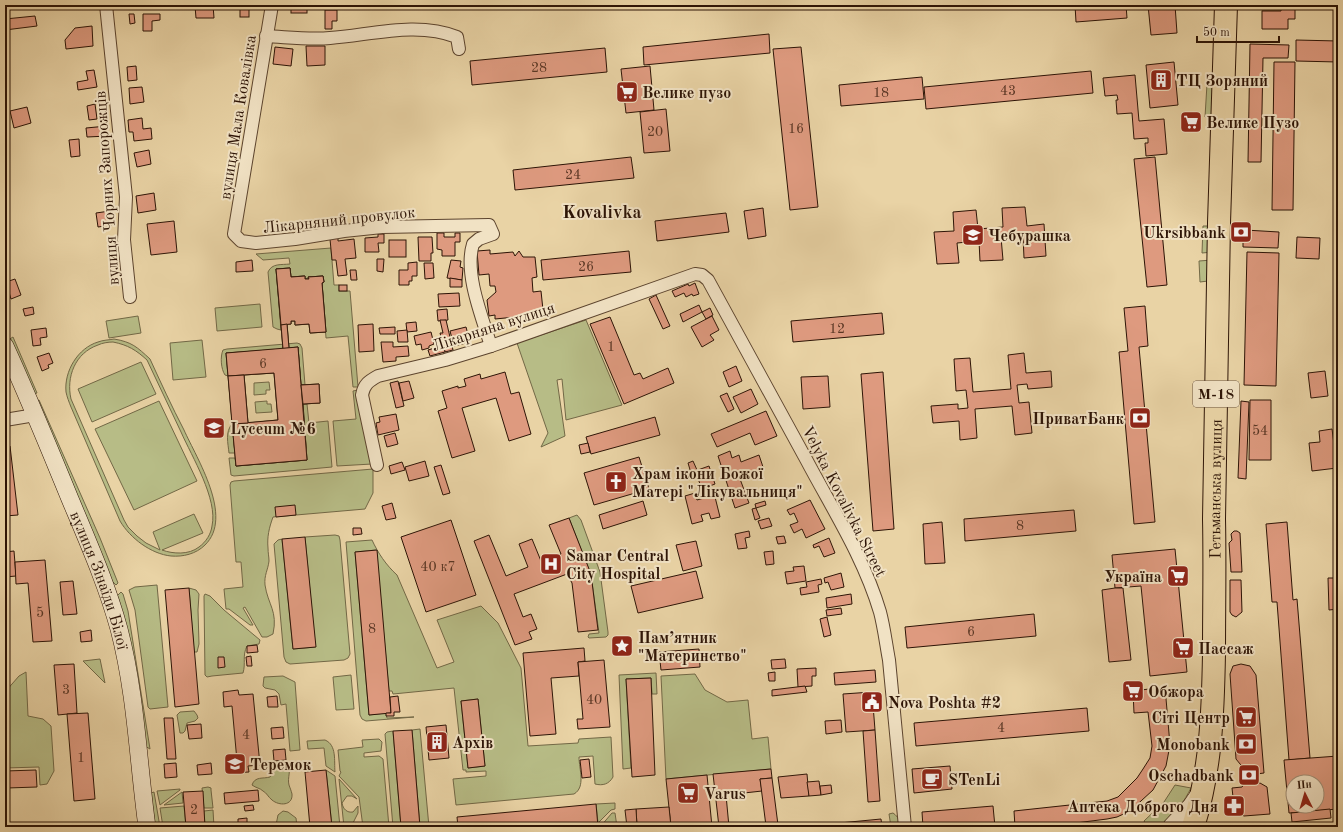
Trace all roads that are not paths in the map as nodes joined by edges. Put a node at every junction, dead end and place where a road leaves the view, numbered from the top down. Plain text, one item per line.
1 (106, 5) edge
2 (272, 5) edge
3 (1226, 5) edge
4 (266, 36) junction
5 (459, 49) dead end
6 (234, 234) joint
7 (708, 280) joint
8 (130, 298) dead end
9 (5, 346) edge
10 (491, 346) junction
11 (35, 414) junction
12 (5, 420) edge
13 (377, 465) dead end
14 (1203, 788) junction
15 (147, 827) edge
16 (905, 827) edge
17 (1171, 827) edge
18 (1193, 827) edge

1 - 8 street, вулиця Чорних Запорожців
2 - 4 street, вулиця Мала Ковалівка
3 - 14 highway, Гетьманська вулиця / М-18
4 - 5 street
4 - 6 street, вулиця Мала Ковалівка
6 - 10 street, Лікарняний провулок
7 - 10 street, Лікарняна вулиця
7 - 16 street, Velyka Kovalivka Street
9 - 11 street, вулиця Зінаїди Білої
10 - 13 street, Лікарняна вулиця
11 - 12 street
11 - 15 street, вулиця Зінаїди Білої
14 - 17 street
14 - 18 highway, Гетьманська вулиця / М-18

